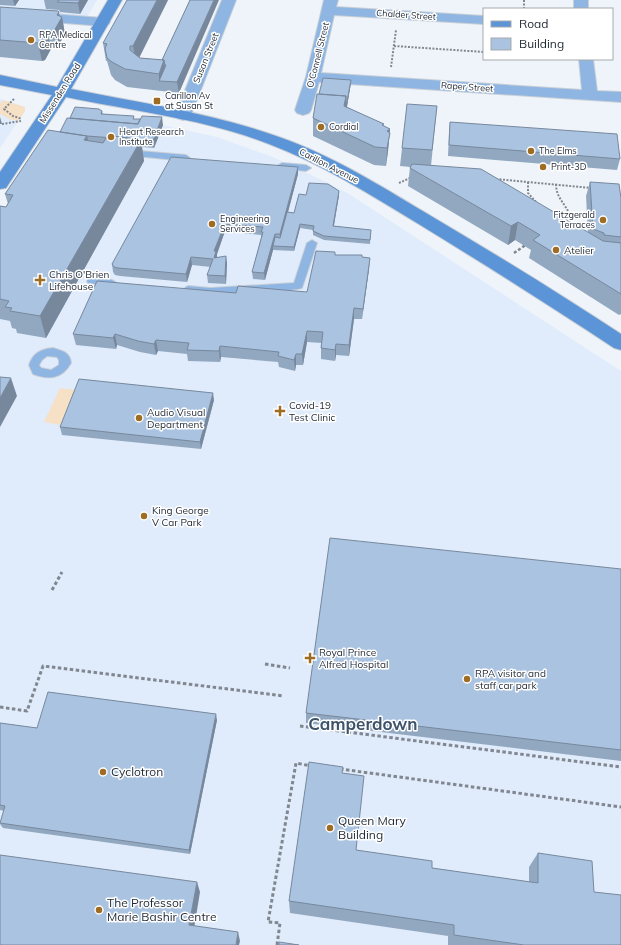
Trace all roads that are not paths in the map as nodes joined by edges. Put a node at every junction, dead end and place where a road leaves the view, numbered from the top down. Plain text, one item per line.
1 (115, 0) edge
2 (229, 0) edge
3 (330, 5) edge
4 (0, 14) edge
5 (483, 20) edge
6 (102, 22) junction
7 (586, 60) edge
8 (313, 77) junction
9 (0, 80) edge
10 (61, 92) junction
11 (590, 94) junction
12 (621, 97) edge
13 (303, 110) dead end
14 (183, 115) junction
15 (122, 153) edge
16 (197, 159) edge
17 (275, 166) edge
18 (306, 168) dead end
19 (0, 184) edge
20 (312, 243) dead end
21 (92, 281) dead end
22 (123, 284) edge
23 (178, 288) edge
24 (621, 343) edge

1 - 6 main road, Missenden Road
2 - 14 street, Susan Street
3 - 5 street, Chalder Street
3 - 8 street, O'Connell Street
4 - 6 street
6 - 10 main road, Missenden Road
7 - 11 street
8 - 11 street, Raper Street
8 - 13 street, O'Connell Street
9 - 10 main road, Carillon Avenue
10 - 14 main road, Carillon Avenue
10 - 19 main road, Missenden Road
11 - 12 street, Raper Street
14 - 24 main road, Carillon Avenue
15 - 16 lane
17 - 18 lane
20 - 23 lane
21 - 22 lane

